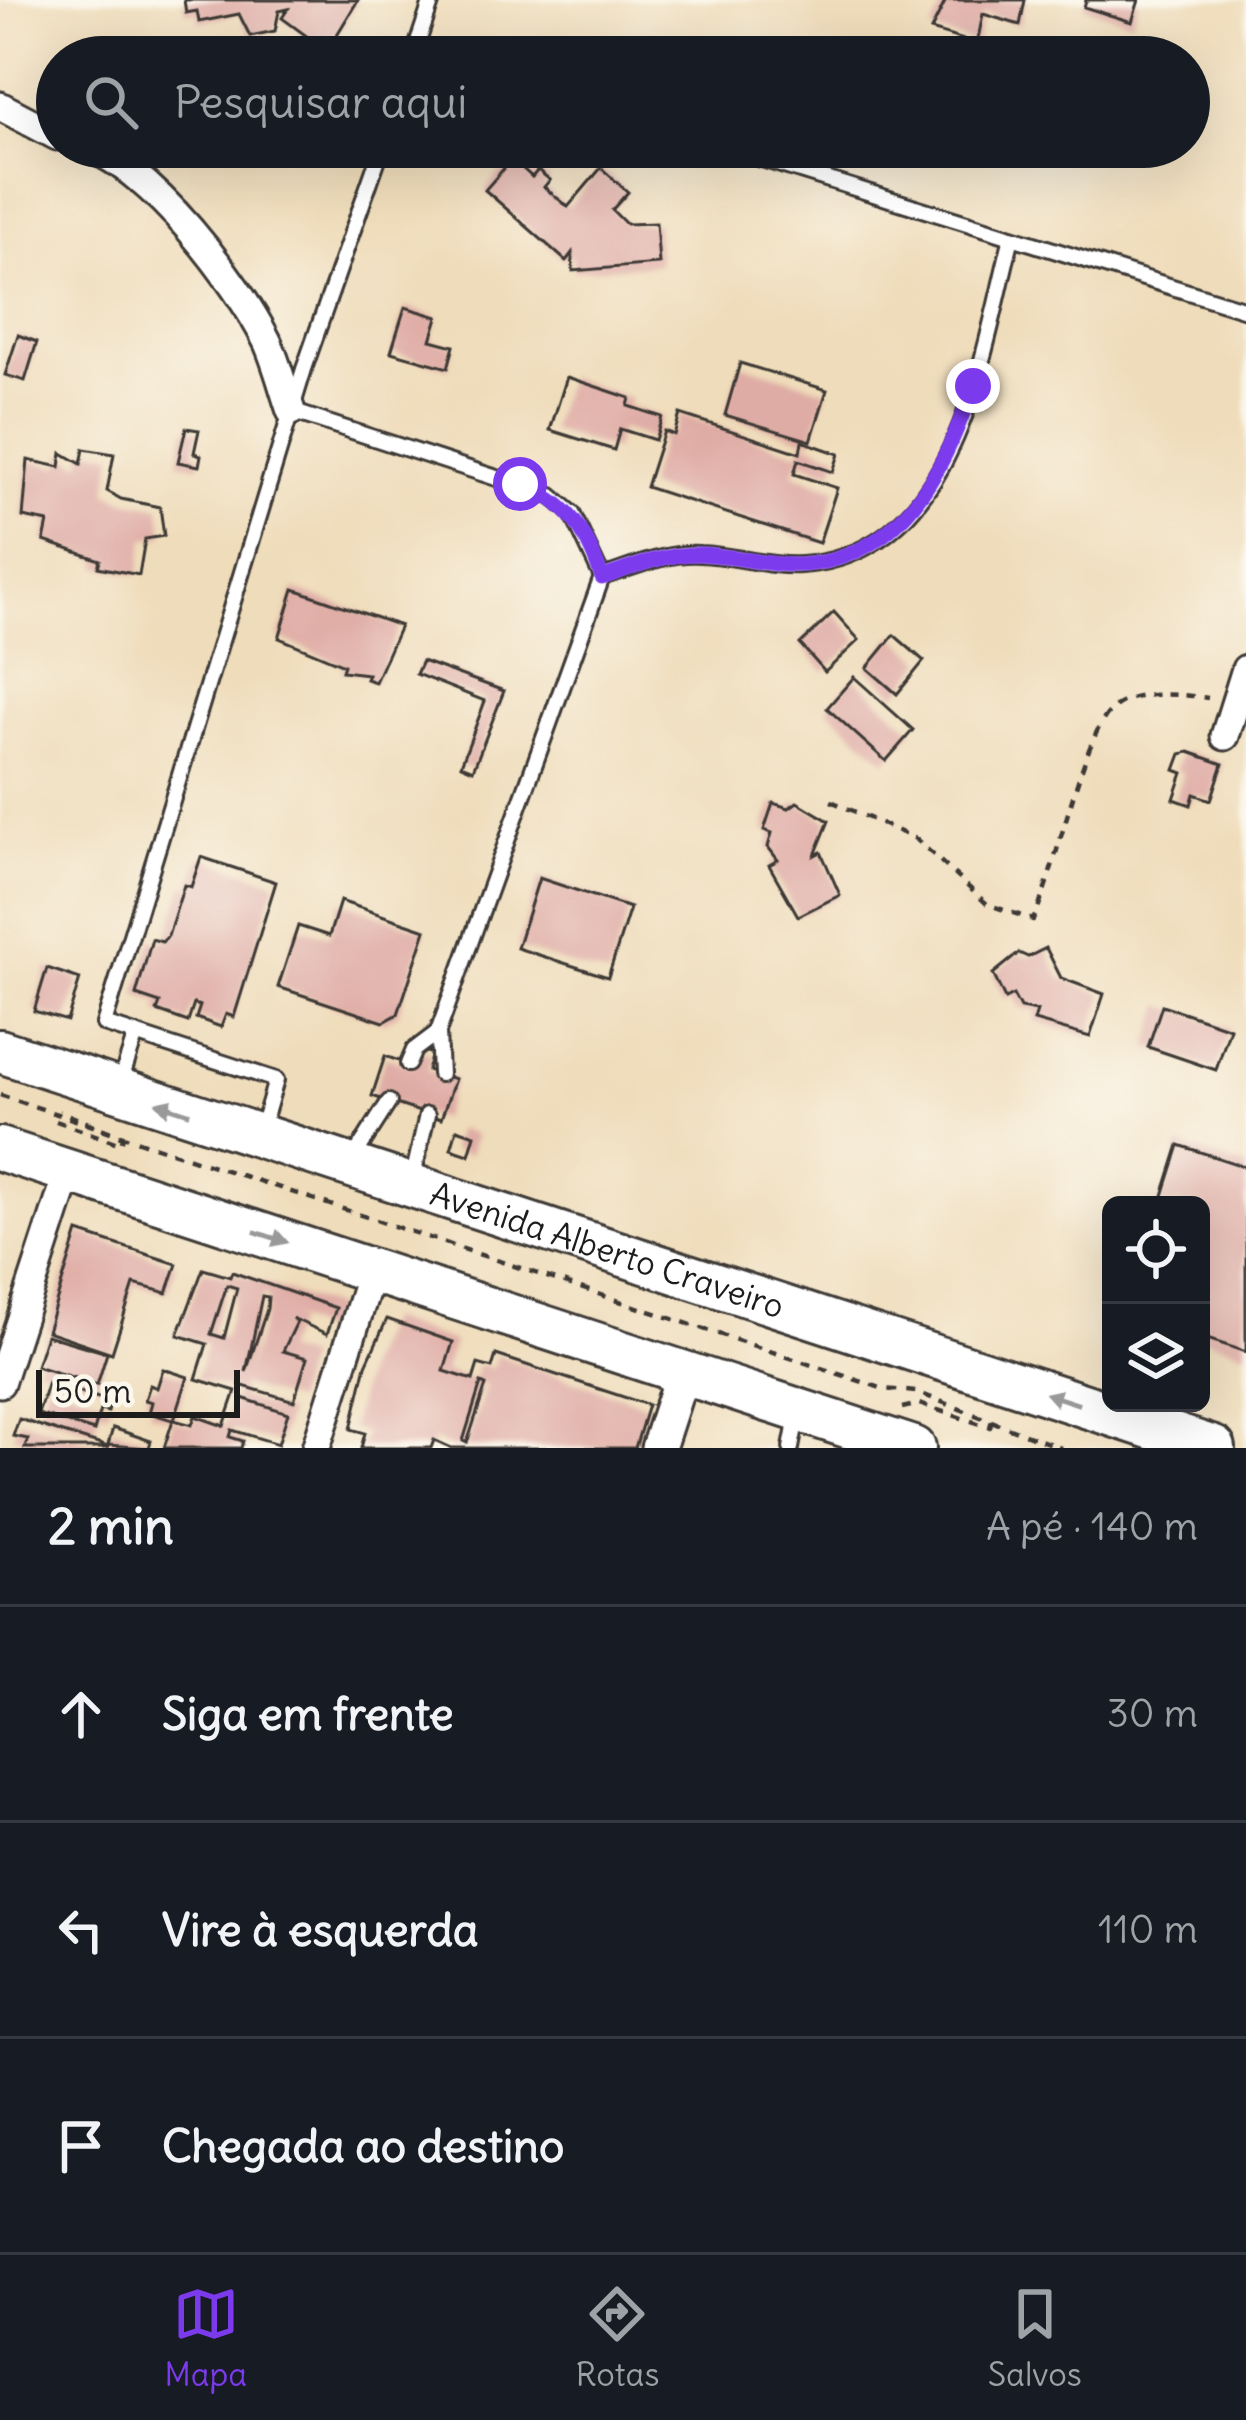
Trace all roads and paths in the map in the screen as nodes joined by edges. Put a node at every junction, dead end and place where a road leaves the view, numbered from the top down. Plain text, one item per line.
1 (432, 0) edge
2 (420, 36) edge
3 (0, 106) edge
4 (36, 125) edge
5 (125, 168) edge
6 (375, 168) edge
7 (788, 168) edge
8 (1011, 241) junction
9 (1246, 310) edge
10 (291, 411) junction
11 (602, 578) junction
12 (1246, 669) edge
13 (1236, 701) junction
14 (1225, 736) dead end
15 (831, 801) dead end
16 (438, 1032) junction
17 (136, 1034) junction
18 (0, 1051) edge
19 (408, 1064) dead end
20 (440, 1074) dead end
21 (118, 1090) junction
22 (0, 1095) edge
23 (389, 1102) dead end
24 (59, 1112) dead end
25 (427, 1114) dead end
26 (56, 1121) dead end
27 (259, 1136) junction
28 (123, 1137) junction
29 (0, 1149) edge
30 (346, 1164) junction
31 (69, 1172) junction
32 (411, 1186) junction
33 (372, 1270) junction
34 (682, 1374) junction
35 (0, 1383) edge
36 (896, 1409) dead end
37 (994, 1414) junction
38 (1013, 1418) dead end
39 (1030, 1426) dead end
40 (794, 1430) edge
41 (316, 1448) edge
42 (658, 1448) edge
43 (914, 1448) edge
44 (1061, 1448) edge
45 (1214, 1448) edge

1 - 2 lane
3 - 4 street
5 - 10 street
6 - 10 lane
7 - 8 lane
8 - 9 lane
8 - 11 lane
10 - 11 lane
10 - 17 lane
11 - 16 lane
12 - 13 street
13 - 14 street
13 - 15 path
16 - 19 lane
16 - 20 lane
17 - 21 lane
17 - 27 lane
18 - 21 main road, Avenida Alberto Craveiro
27 -> 21 main road, Avenida Alberto Craveiro
22 - 28 path, Avenida Alberto Craveiro
23 - 30 lane
24 - 28 path
25 - 32 lane
26 - 28 path
27 - 30 main road, Avenida Alberto Craveiro
28 - 37 path, Avenida Alberto Craveiro
29 - 31 main road
30 - 32 main road, Avenida Alberto Craveiro
31 -> 33 main road
31 - 35 street
45 -> 32 main road, Avenida Alberto Craveiro
33 - 34 main road
33 - 41 street
34 - 40 main road
34 - 42 street
36 - 37 path
37 - 44 path, Avenida Alberto Craveiro
38 - 39 path
40 - 43 main road

